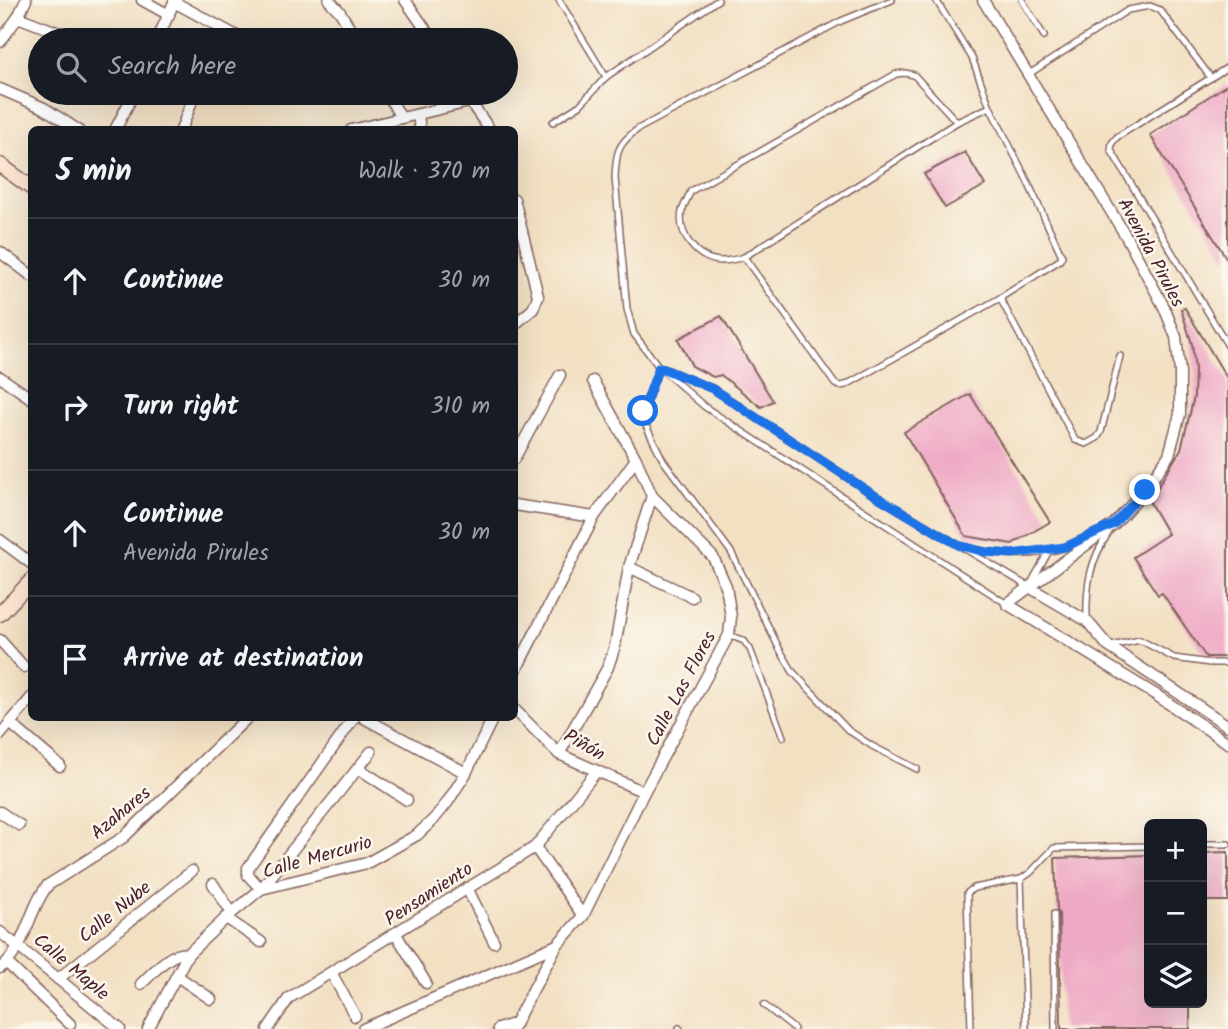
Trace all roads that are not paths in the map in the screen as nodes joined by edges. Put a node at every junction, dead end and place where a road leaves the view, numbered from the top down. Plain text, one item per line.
1 (26, 0) edge
2 (142, 0) edge
3 (329, 0) edge
4 (405, 0) edge
5 (559, 0) edge
6 (718, 0) edge
7 (892, 0) edge
8 (936, 0) edge
9 (983, 0) edge
10 (1022, 0) edge
11 (175, 1) edge
12 (169, 15) junction
13 (18, 18) junction
14 (220, 27) edge
15 (44, 28) edge
16 (163, 28) edge
17 (350, 28) edge
18 (425, 28) edge
19 (1044, 36) dead end
20 (0, 42) edge
21 (1228, 67) edge
22 (1029, 74) junction
23 (606, 77) junction
24 (1211, 78) junction
25 (0, 89) edge
26 (28, 101) edge
27 (37, 105) edge
28 (128, 105) edge
29 (190, 105) edge
30 (394, 105) edge
31 (447, 105) edge
32 (472, 105) edge
33 (990, 107) junction
34 (418, 115) junction
35 (401, 118) junction
36 (553, 122) dead end
37 (957, 122) junction
38 (72, 126) edge
39 (117, 126) edge
40 (183, 126) edge
41 (368, 126) edge
42 (419, 126) edge
43 (487, 126) edge
44 (0, 165) edge
45 (28, 185) edge
46 (518, 214) edge
47 (0, 252) edge
48 (744, 257) junction
49 (28, 273) edge
50 (1000, 298) junction
51 (518, 322) edge
52 (1228, 346) edge
53 (1120, 356) dead end
54 (659, 367) junction
55 (559, 375) dead end
56 (0, 377) edge
57 (593, 381) dead end
58 (28, 396) edge
59 (518, 452) edge
60 (636, 459) junction
61 (652, 496) junction
62 (518, 506) edge
63 (594, 517) junction
64 (1114, 524) junction
65 (0, 540) edge
66 (958, 545) junction
67 (1049, 551) junction
68 (28, 561) edge
69 (629, 567) junction
70 (28, 584) edge
71 (1029, 587) junction
72 (692, 597) dead end
73 (1007, 604) junction
74 (0, 614) edge
75 (1087, 621) junction
76 (729, 635) junction
77 (0, 640) edge
78 (1108, 646) junction
79 (1228, 663) edge
80 (518, 666) edge
81 (24, 667) dead end
82 (1163, 684) junction
83 (1156, 695) junction
84 (28, 703) edge
85 (518, 713) edge
86 (244, 721) edge
87 (352, 721) edge
88 (370, 721) edge
89 (492, 721) edge
90 (10, 723) junction
91 (1228, 726) edge
92 (0, 735) edge
93 (783, 737) dead end
94 (1228, 743) edge
95 (371, 752) dead end
96 (559, 754) junction
97 (60, 766) dead end
98 (359, 768) junction
99 (917, 769) dead end
100 (596, 772) junction
101 (466, 773) junction
102 (643, 795) junction
103 (407, 800) dead end
104 (0, 811) edge
105 (19, 825) dead end
106 (1207, 844) edge
107 (1228, 844) edge
108 (1144, 846) edge
109 (535, 847) junction
110 (192, 872) dead end
111 (1021, 879) junction
112 (213, 884) dead end
113 (467, 888) junction
114 (261, 889) junction
115 (1054, 914) dead end
116 (229, 915) junction
117 (583, 916) junction
118 (0, 932) edge
119 (396, 934) junction
120 (261, 942) dead end
121 (494, 942) dead end
122 (18, 944) junction
123 (557, 945) junction
124 (188, 954) junction
125 (4, 966) edge
126 (332, 974) junction
127 (177, 976) junction
128 (58, 979) junction
129 (426, 983) dead end
130 (141, 984) dead end
131 (211, 999) dead end
132 (764, 1005) dead end
133 (355, 1016) dead end
134 (70, 1024) dead end
135 (514, 1026) edge
136 (120, 1029) edge
137 (148, 1029) edge
138 (268, 1029) edge
139 (363, 1029) edge
140 (498, 1029) edge
141 (794, 1029) edge
142 (971, 1029) edge
143 (1026, 1029) edge
144 (1055, 1029) edge

1 - 13 street
2 - 12 street
3 - 17 street
4 - 18 street
5 - 23 lane
6 - 23 lane
7 - 54 lane
8 - 33 lane
9 - 22 street, Avenida Pirules
10 - 19 lane
11 - 12 street
11 - 14 street
12 - 16 street
13 - 15 street
13 - 20 street
21 - 24 lane
22 - 24 lane
22 - 64 street, Avenida Pirules
23 - 36 lane
24 - 52 lane
25 - 26 street
27 - 38 street
28 - 39 street
29 - 40 street
30 - 35 street
31 - 34 street
32 - 43 street
33 - 37 lane
33 - 50 lane
34 - 35 street
34 - 42 street
35 - 41 street
37 - 48 lane
37 - 48 lane
44 - 45 street
46 - 51 street
47 - 49 street
48 - 50 lane
50 - 53 lane
54 - 66 lane
54 - 73 lane
54 - 99 lane
55 - 59 street
56 - 58 street
57 - 60 street
60 - 61 street
60 - 63 street
61 - 69 street
61 - 76 street, Calle Las Flores
62 - 63 street
63 - 80 street
64 - 67 lane
64 - 71 street, Avenida Pirules
64 - 75 lane
65 - 68 street
66 - 67 lane
66 - 71 lane
67 - 71 lane
69 - 72 street
69 - 96 street
70 - 74 street
71 - 73 street, Avenida Pirules
71 - 75 street
73 - 83 street
75 - 78 street
76 - 93 lane
76 - 102 street, Calle Las Flores
77 - 81 street
78 - 79 lane
78 - 82 street
82 - 83 street
82 - 91 street
83 - 94 street
84 - 90 street
85 - 96 street, Piñón
86 - 122 street, Azahares
87 - 114 street
88 - 101 street
89 - 101 street, Calle Mercurio
90 - 92 street
90 - 97 street
95 - 98 street
96 - 100 street, Piñón
98 - 103 street
98 - 114 street
100 - 102 street, Piñón
100 - 109 street, Pensamiento
101 - 114 street, Calle Mercurio
102 - 117 street, Calle Las Flores
104 - 105 street
106 - 107 lane
108 - 111 lane
109 - 113 street, Pensamiento
109 - 117 street
110 - 128 street, Calle Nube
111 - 142 lane
111 - 143 lane
112 - 116 street
113 - 119 street, Pensamiento
113 - 121 street
114 - 116 street, Calle Mercurio
115 - 144 lane
116 - 120 street
116 - 124 street, Calle Mercurio
117 - 123 street, Calle Las Flores
118 - 122 street, Calle Maple
119 - 126 street, Pensamiento
119 - 129 street
122 - 125 street, Azahares
122 - 128 street, Calle Maple
123 - 135 street
123 - 139 street
124 - 127 street, Calle Mercurio
124 - 130 street
125 - 134 street
126 - 133 street
126 - 138 street, Pensamiento
127 - 131 street
127 - 137 street, Calle Mercurio
128 - 136 street, Calle Maple
132 - 141 lane
135 - 140 street

